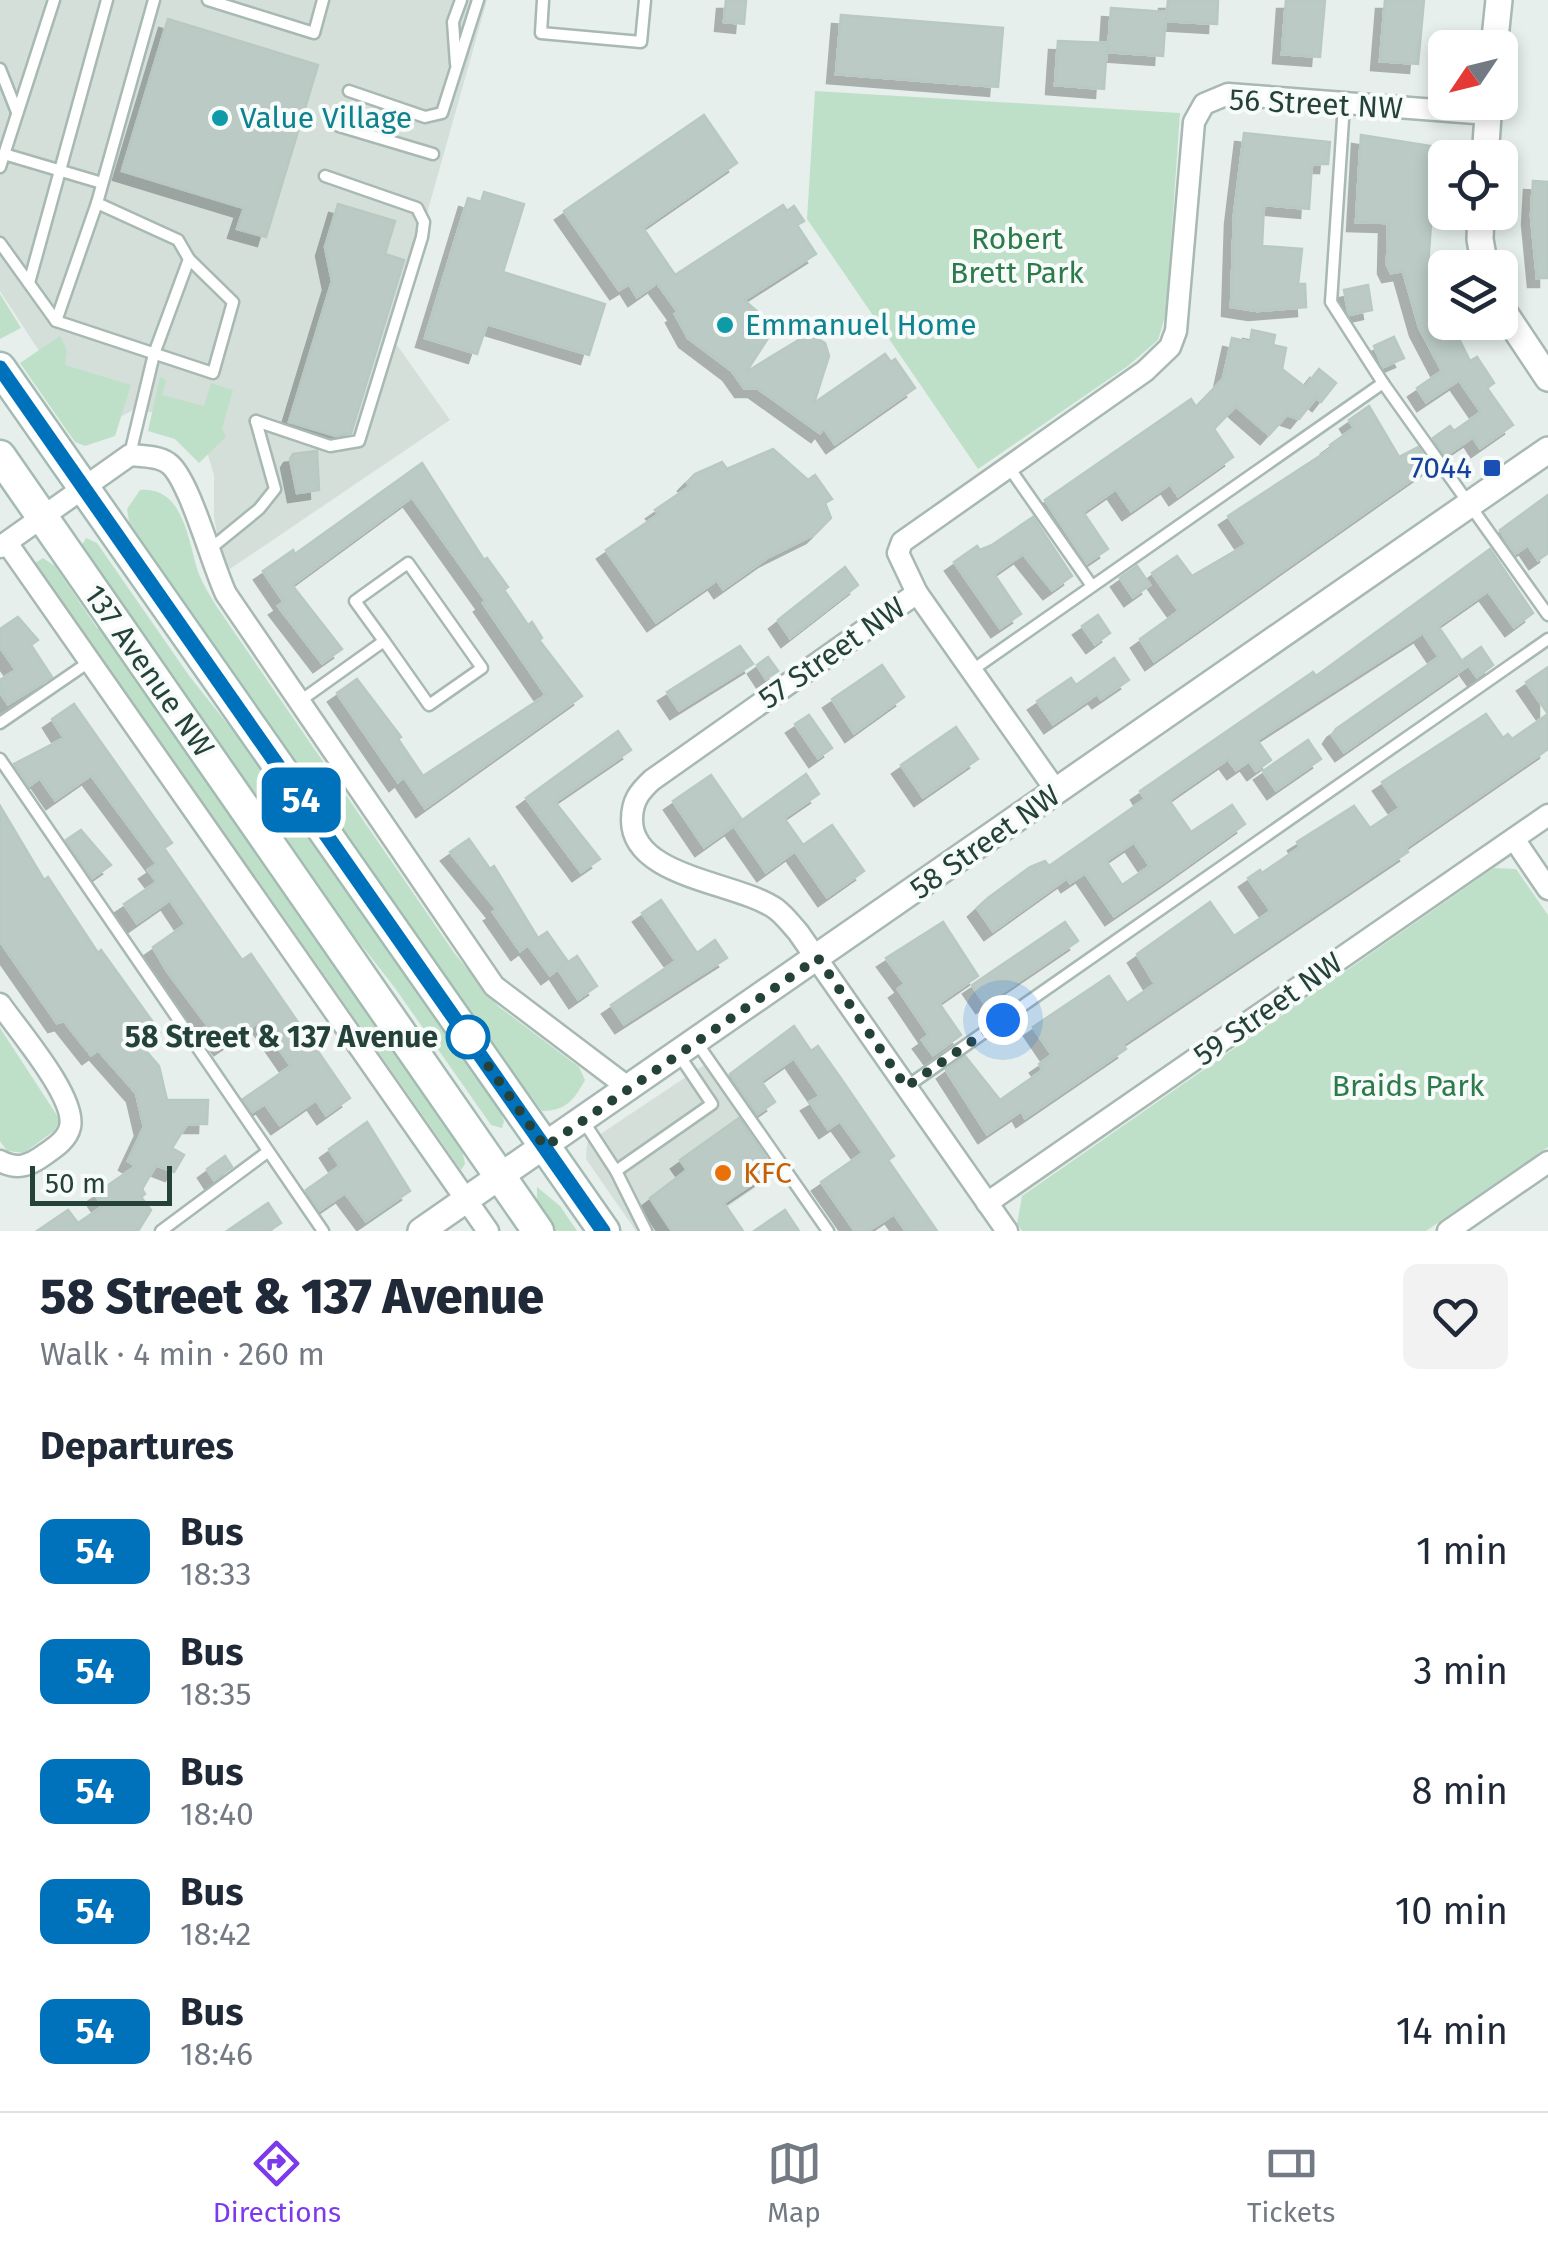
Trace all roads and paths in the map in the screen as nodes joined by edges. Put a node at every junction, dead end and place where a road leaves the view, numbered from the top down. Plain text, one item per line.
1 (54, 0) edge
2 (106, 0) edge
3 (154, 0) edge
4 (208, 0) edge
5 (322, 0) edge
6 (460, 0) edge
7 (478, 0) edge
8 (543, 0) edge
9 (645, 0) edge
10 (1499, 0) edge
11 (1496, 30) edge
12 (0, 69) edge
13 (457, 70) junction
14 (348, 91) dead end
15 (1344, 104) junction
16 (1428, 106) edge
17 (18, 113) junction
18 (339, 126) dead end
19 (4, 154) junction
20 (433, 154) dead end
21 (0, 166) edge
22 (57, 170) junction
23 (325, 176) dead end
24 (102, 183) junction
25 (96, 204) junction
26 (0, 243) edge
27 (189, 259) junction
28 (29, 283) junction
29 (56, 322) junction
30 (1518, 333) edge
31 (1170, 347) joint
32 (154, 354) junction
33 (1548, 378) edge
34 (6, 379) edge
35 (1383, 383) junction
36 (1548, 450) edge
37 (130, 455) junction
38 (0, 456) edge
39 (1008, 466) junction
40 (84, 489) junction
41 (1471, 505) junction
42 (43, 518) junction
43 (4, 545) edge
44 (206, 552) junction
45 (1092, 586) junction
46 (916, 593) junction
47 (1548, 615) edge
48 (1548, 639) edge
49 (384, 641) junction
50 (89, 662) junction
51 (971, 671) junction
52 (300, 701) junction
53 (0, 723) edge
54 (0, 760) edge
55 (1057, 792) junction
56 (1548, 815) edge
57 (1514, 839) junction
58 (1548, 889) edge
59 (818, 958) junction
60 (0, 1004) edge
61 (688, 1049) junction
62 (906, 1087) junction
63 (630, 1089) junction
64 (583, 1121) junction
65 (545, 1147) junction
66 (266, 1152) junction
67 (0, 1161) edge
68 (1548, 1162) edge
69 (616, 1170) junction
70 (500, 1177) junction
71 (467, 1200) junction
72 (988, 1202) junction
73 (160, 1231) edge
74 (322, 1231) edge
75 (421, 1231) edge
76 (488, 1231) edge
77 (538, 1231) edge
78 (604, 1231) edge
79 (646, 1231) edge
80 (828, 1231) edge
81 (1007, 1231) edge
82 (1448, 1231) edge

1 - 17 lane
2 - 22 lane
3 - 24 lane
4 - 5 lane
6 - 13 lane
7 - 13 lane
8 - 9 lane
10 - 11 street
12 - 17 lane
13 - 14 lane
15 - 16 street, 56 Street NW
15 - 31 street, 56 Street NW
15 - 35 lane
17 - 19 lane
18 - 20 lane
19 - 21 lane
19 - 22 lane
22 - 24 lane
22 - 28 lane
23 - 44 lane
24 - 25 lane
25 - 27 lane
25 - 29 lane
26 - 28 lane
27 - 32 lane
27 - 32 lane
28 - 29 lane
29 - 32 lane
30 - 33 street
31 - 39 street, 57 Street NW
32 - 37 lane
34 - 40 main road, 137 Avenue NW
35 - 41 lane
35 - 45 lane
36 - 41 street, 58 Street NW
37 - 40 street
37 - 44 street
38 - 42 main road, 137 Avenue NW
39 - 45 lane
39 - 46 street, 57 Street NW
40 - 42 street
40 - 65 main road, 137 Avenue NW
41 - 47 lane
41 - 55 street, 58 Street NW
42 - 43 street
42 - 70 main road, 137 Avenue NW
43 - 50 street, 137 Avenue NW
44 - 52 street
45 - 51 lane
46 - 51 street
46 - 59 street, 57 Street NW
48 - 62 lane
49 - 49 lane
49 - 52 lane
50 - 53 lane
50 - 71 street, 137 Avenue NW
51 - 55 street
52 - 63 street
54 - 66 lane
55 - 59 street, 58 Street NW
56 - 57 street, 59 Street NW
57 - 58 street
57 - 72 street, 59 Street NW
59 - 61 street, 58 Street NW
59 - 62 street
60 - 67 street
61 - 63 street, 58 Street NW
61 - 69 lane
61 - 80 lane
62 - 72 street
63 - 64 street, 58 Street NW
64 - 65 street, 58 Street NW
64 - 69 lane
65 - 70 street, 58 Street NW
65 - 78 main road, 137 Avenue NW
66 - 73 lane
66 - 74 lane
68 - 82 street
69 - 79 lane
70 - 71 street, 58 Street NW
70 - 77 main road, 137 Avenue NW
71 - 75 street, 58 Street NW
71 - 76 street, 137 Avenue NW
72 - 81 street

